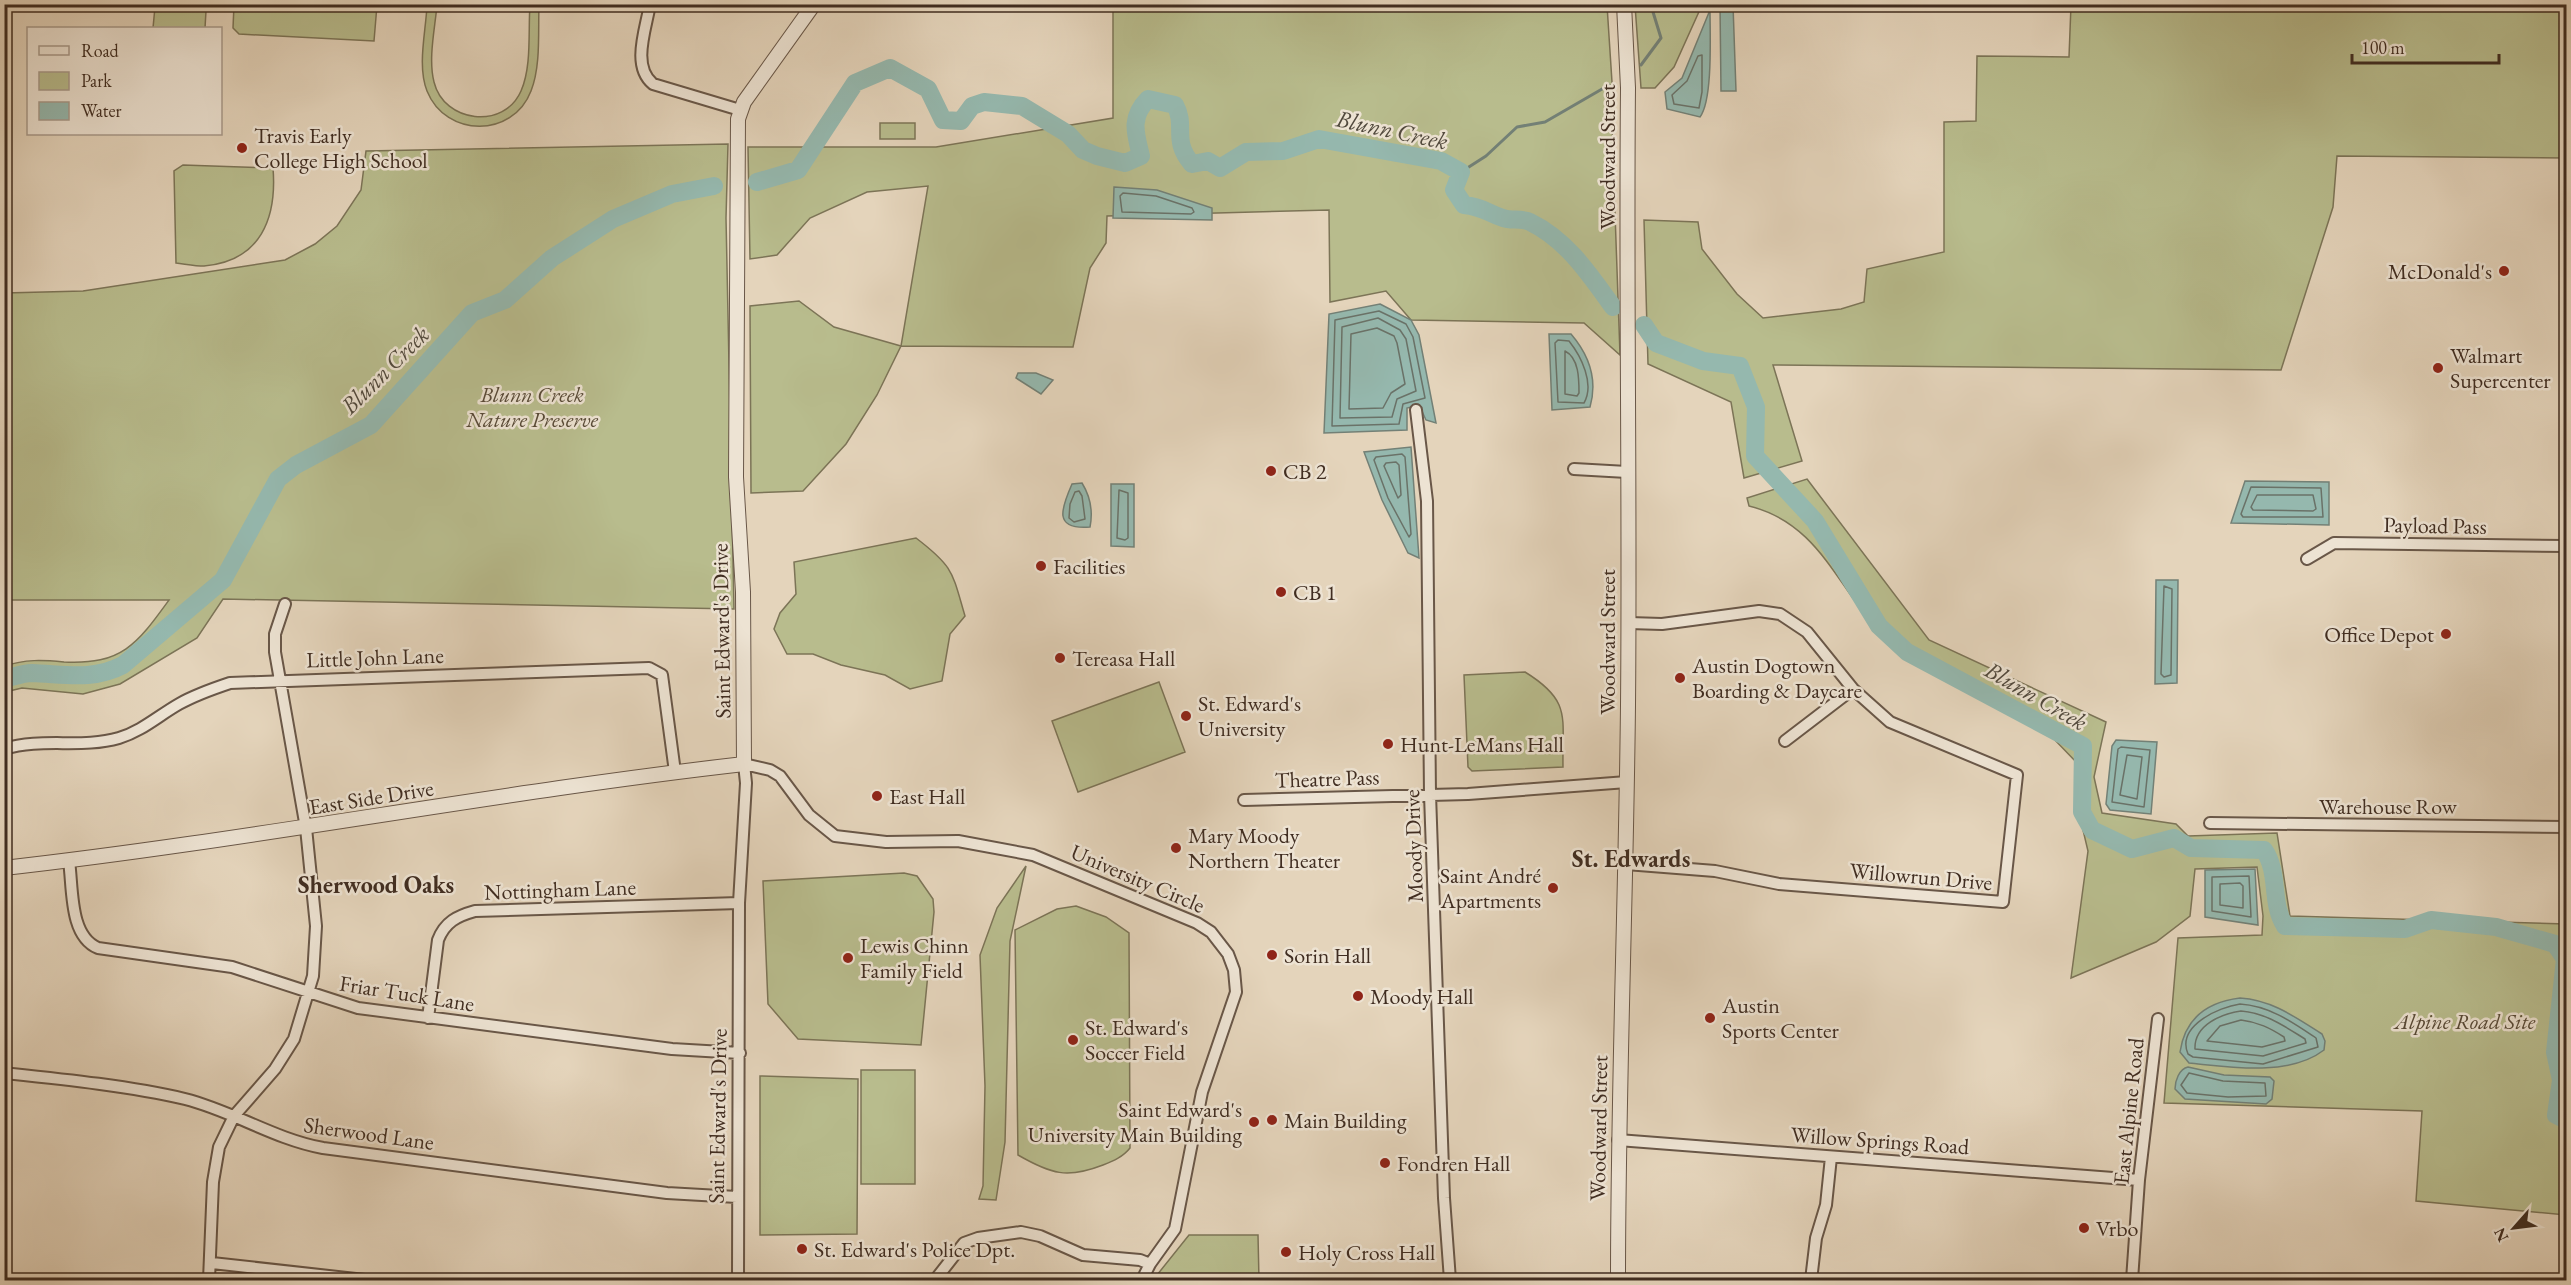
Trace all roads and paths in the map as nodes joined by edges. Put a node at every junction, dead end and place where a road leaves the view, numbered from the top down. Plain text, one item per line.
1 (650, 4) edge
2 (814, 4) edge
3 (1624, 4) edge
4 (740, 110) junction
5 (1416, 410) dead end
6 (1574, 469) dead end
7 (1627, 472) junction
8 (2566, 546) edge
9 (2307, 559) dead end
10 (285, 604) dead end
11 (1629, 623) junction
12 (279, 680) junction
13 (1853, 689) junction
14 (1785, 741) dead end
15 (4, 749) edge
16 (744, 764) junction
17 (675, 772) junction
18 (1627, 782) junction
19 (1430, 794) junction
20 (1244, 800) dead end
21 (2210, 824) dead end
22 (2566, 827) edge
23 (306, 828) junction
24 (69, 861) junction
25 (1626, 864) junction
26 (4, 868) edge
27 (739, 903) junction
28 (310, 993) junction
29 (428, 1018) junction
30 (2158, 1018) dead end
31 (740, 1053) junction
32 (4, 1073) edge
33 (234, 1116) junction
34 (1618, 1140) junction
35 (1831, 1157) junction
36 (2139, 1180) junction
37 (737, 1197) junction
38 (212, 1263) junction
39 (1150, 1264) junction
40 (209, 1281) edge
41 (365, 1281) edge
42 (738, 1281) edge
43 (935, 1281) edge
44 (1142, 1281) edge
45 (1450, 1281) edge
46 (1618, 1281) edge
47 (1811, 1281) edge
48 (2132, 1281) edge

1 - 4 street
2 - 4 street
3 - 7 street, Woodward Street
4 - 16 street, Saint Edward's Drive
5 - 19 street, Moody Drive
6 - 7 street
7 - 11 street, Woodward Street
8 - 9 street, Payload Pass
10 - 12 street
11 - 13 street, Willowrun Drive
11 - 18 street, Woodward Street
12 - 15 street, Little John Lane
12 - 17 street, Little John Lane
12 - 23 street
13 - 14 street
13 - 25 street, Willowrun Drive
16 - 17 street, East Side Drive
16 - 27 street, Saint Edward's Drive
16 - 39 street, University Circle
17 - 23 street, East Side Drive
18 - 19 street, Theatre Pass
18 - 25 street, Woodward Street
19 - 20 street, Theatre Pass
19 - 45 street, Moody Drive
21 - 22 street, Warehouse Row
23 - 24 street, East Side Drive
23 - 28 street
24 - 26 street, East Side Drive
24 - 28 street, Friar Tuck Lane
25 - 34 street, Woodward Street
27 - 29 street, Nottingham Lane
27 - 31 street, Saint Edward's Drive
28 - 29 street, Friar Tuck Lane
28 - 33 street
29 - 31 street, Friar Tuck Lane
30 - 36 street, East Alpine Road
31 - 37 street, Saint Edward's Drive
32 - 33 street, Sherwood Lane
33 - 37 street, Sherwood Lane
33 - 38 street
34 - 35 street, Willow Springs Road
34 - 46 street, Woodward Street
35 - 36 street, Willow Springs Road
35 - 47 street
36 - 48 street, East Alpine Road
37 - 42 street, Saint Edward's Drive
38 - 40 street
38 - 41 street
39 - 43 street
39 - 44 street, University Circle

